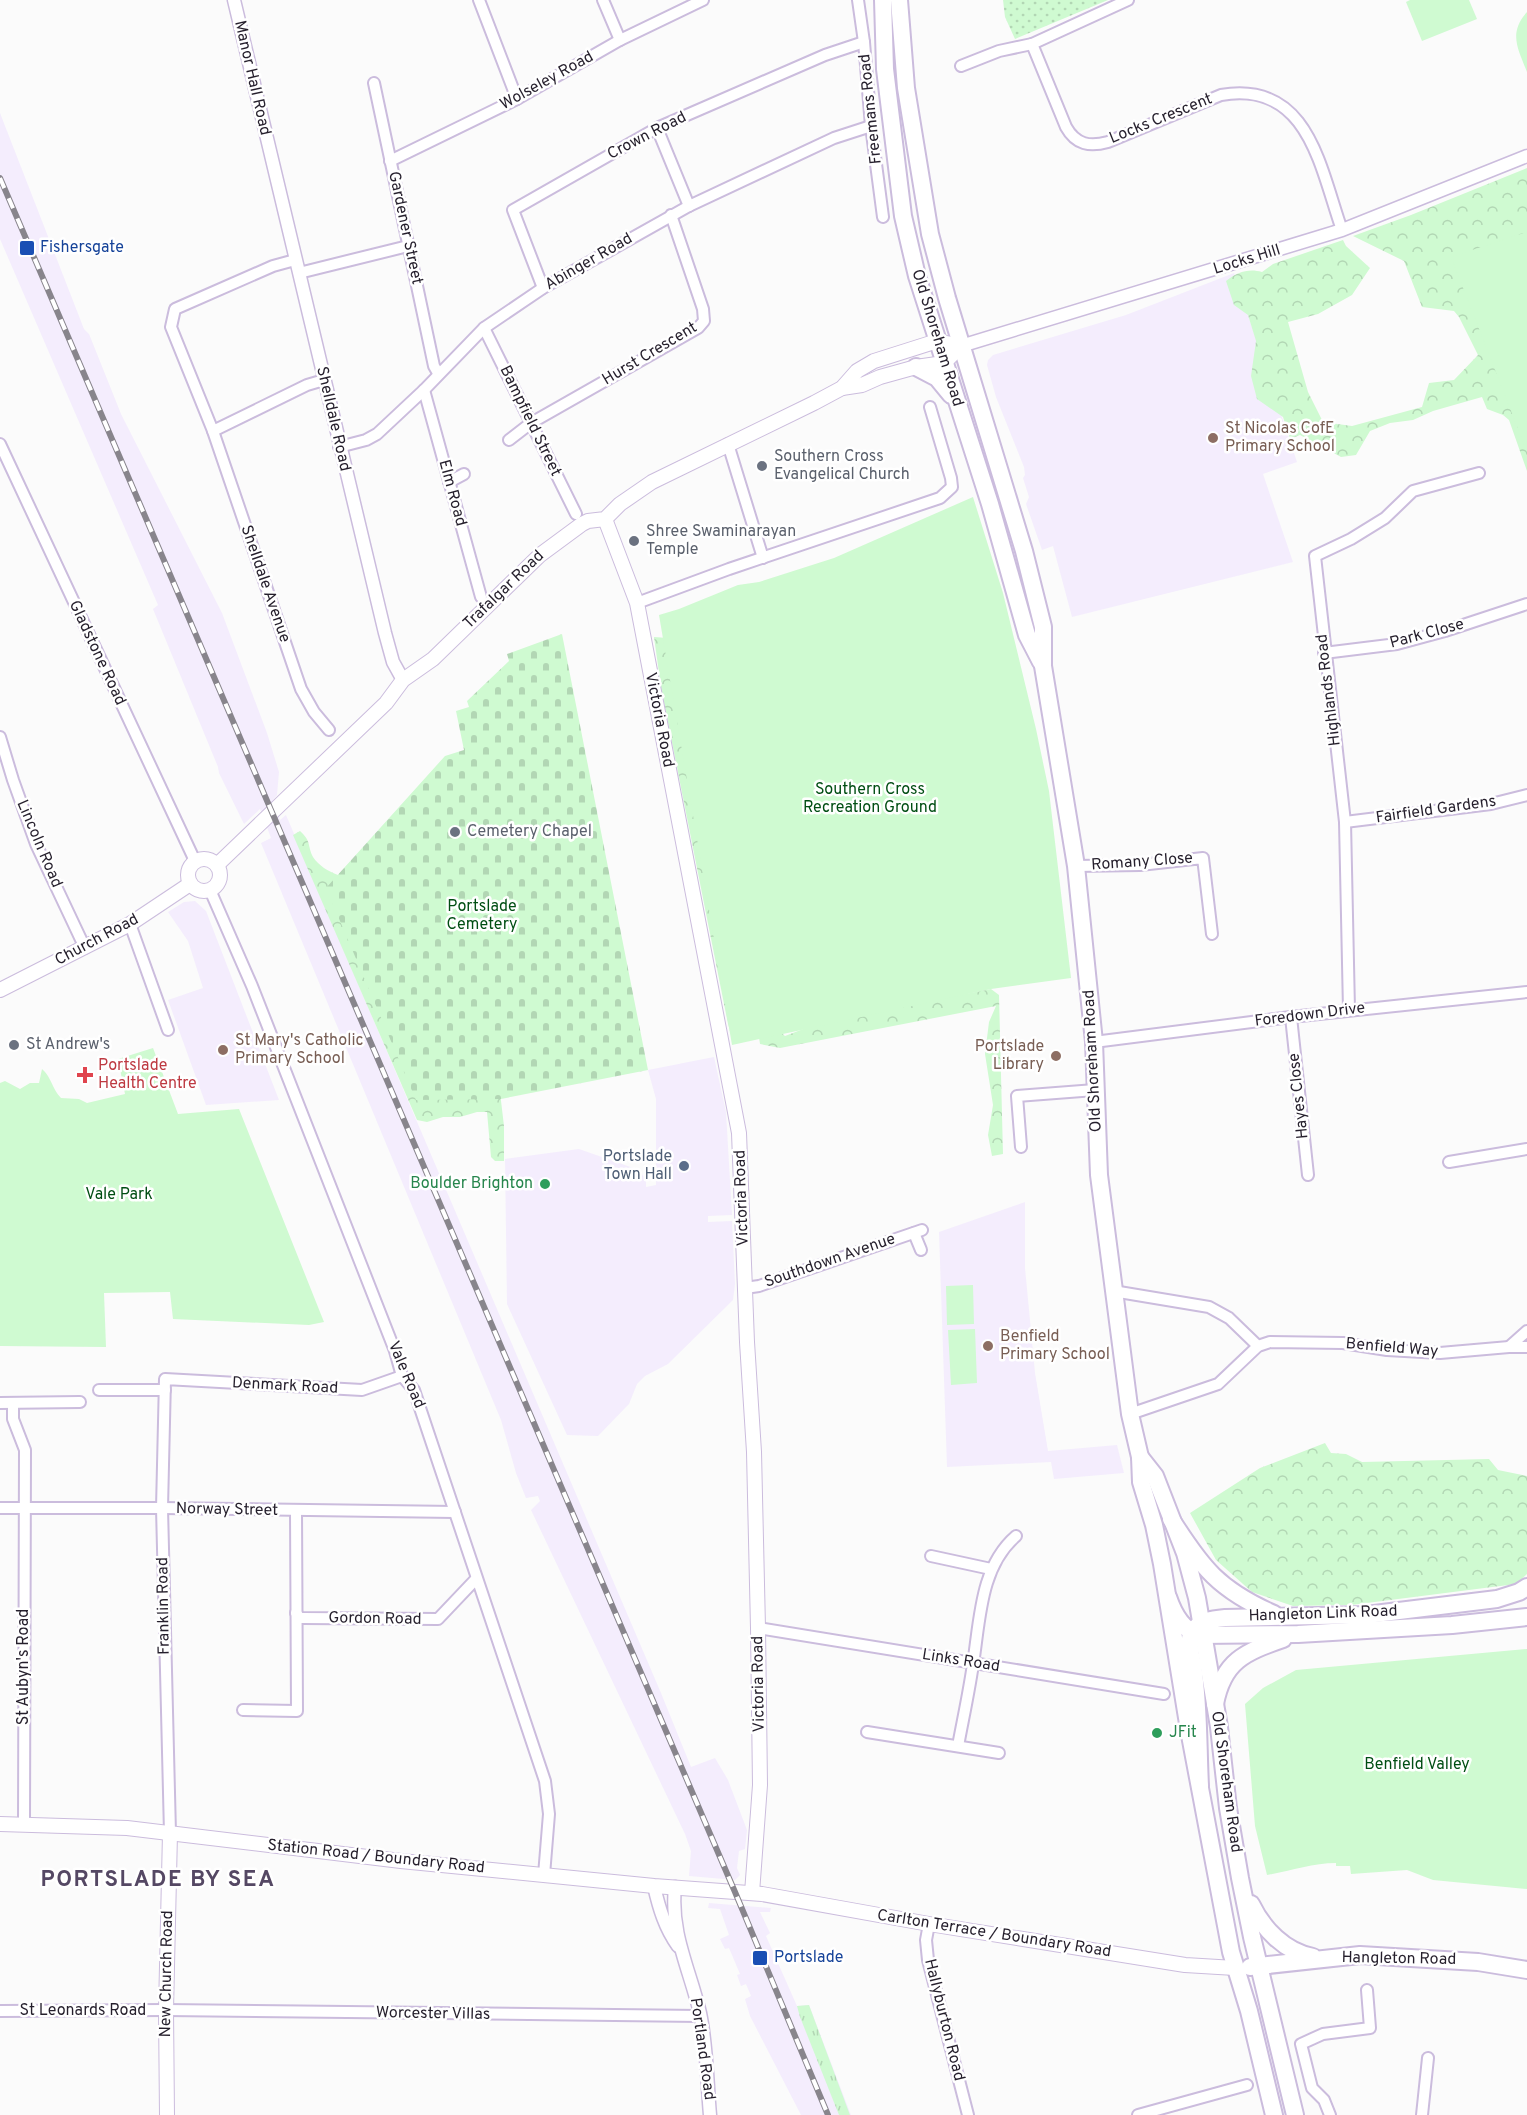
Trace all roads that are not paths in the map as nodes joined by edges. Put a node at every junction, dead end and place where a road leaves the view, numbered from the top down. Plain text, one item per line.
1 (479, 0) edge
2 (603, 0) edge
3 (703, 0) edge
4 (858, 0) edge
5 (883, 0) edge
6 (899, 0) edge
7 (1128, 0) edge
8 (237, 1) edge
9 (620, 40) junction
10 (864, 42) junction
11 (1032, 44) junction
12 (961, 66) dead end
13 (374, 83) dead end
14 (517, 99) junction
15 (871, 126) junction
16 (657, 128) junction
17 (1527, 156) edge
18 (270, 157) joint
19 (390, 161) junction
20 (689, 206) junction
21 (671, 215) junction
22 (884, 217) dead end
23 (1342, 230) junction
24 (408, 246) junction
25 (295, 260) junction
26 (299, 273) junction
27 (543, 288) junction
28 (484, 328) junction
29 (937, 341) junction
30 (961, 346) junction
31 (944, 363) junction
32 (916, 367) junction
33 (438, 373) junction
34 (324, 380) junction
35 (842, 387) junction
36 (424, 390) junction
37 (957, 403) junction
38 (930, 407) dead end
39 (531, 423) junction
40 (213, 431) junction
41 (509, 440) dead end
42 (0, 444) edge
43 (728, 444) junction
44 (339, 447) junction
45 (1479, 473) dead end
46 (464, 474) dead end
47 (449, 482) junction
48 (576, 514) dead end
49 (605, 519) junction
50 (763, 558) junction
51 (481, 597) dead end
52 (637, 603) junction
53 (1527, 604) edge
54 (1324, 653) junction
55 (1043, 666) junction
56 (403, 680) junction
57 (330, 730) dead end
58 (0, 737) edge
59 (1527, 795) edge
60 (1345, 822) junction
61 (195, 861) junction
62 (217, 865) junction
63 (1076, 866) junction
64 (190, 884) junction
65 (210, 890) junction
66 (130, 924) junction
67 (1212, 934) dead end
68 (85, 948) junction
69 (0, 990) edge
70 (1527, 992) edge
71 (1349, 1010) junction
72 (1290, 1017) junction
73 (168, 1030) dead end
74 (1094, 1042) junction
75 (1095, 1090) junction
76 (1021, 1147) dead end
77 (1527, 1149) edge
78 (1449, 1162) dead end
79 (1308, 1175) dead end
80 (921, 1250) dead end
81 (745, 1287) junction
82 (1113, 1291) junction
83 (1527, 1331) edge
84 (1258, 1346) junction
85 (1509, 1347) junction
86 (1527, 1347) edge
87 (402, 1376) junction
88 (165, 1385) junction
89 (99, 1390) dead end
90 (13, 1402) junction
91 (80, 1402) dead end
92 (0, 1403) edge
93 (1130, 1414) junction
94 (1140, 1457) junction
95 (0, 1508) edge
96 (24, 1508) junction
97 (162, 1508) junction
98 (296, 1511) junction
99 (454, 1512) junction
100 (1171, 1519) junction
101 (1016, 1536) dead end
102 (931, 1556) dead end
103 (991, 1569) junction
104 (476, 1579) junction
105 (1527, 1587) edge
106 (1168, 1597) junction
107 (296, 1613) junction
108 (1280, 1616) junction
109 (1527, 1617) edge
110 (758, 1628) junction
111 (1200, 1630) junction
112 (1298, 1634) junction
113 (973, 1663) junction
114 (1164, 1694) dead end
115 (1215, 1704) junction
116 (243, 1710) dead end
117 (867, 1732) dead end
118 (958, 1746) junction
119 (999, 1753) dead end
120 (1200, 1786) junction
121 (0, 1824) edge
122 (24, 1825) junction
123 (170, 1833) junction
124 (544, 1875) junction
125 (1240, 1878) junction
126 (654, 1886) junction
127 (675, 1887) junction
128 (753, 1893) junction
129 (929, 1924) junction
130 (680, 1950) junction
131 (1326, 1959) junction
132 (1260, 1966) junction
133 (1236, 1968) junction
134 (1527, 1970) edge
135 (1367, 1990) dead end
136 (166, 2010) junction
137 (0, 2011) edge
138 (700, 2016) junction
139 (1428, 2058) dead end
140 (1247, 2085) dead end
141 (167, 2115) edge
142 (710, 2115) edge
143 (968, 2115) edge
144 (1138, 2115) edge
145 (1274, 2115) edge
146 (1295, 2115) edge
147 (1330, 2115) edge
148 (1422, 2115) edge

1 - 14 street
2 - 9 street
3 - 9 street, Wolseley Road
4 - 10 street, Freemans Road
5 - 29 main road, Old Shoreham Road
6 - 30 main road, Old Shoreham Road
7 - 11 street
8 - 18 street, Manor Hall Road
9 - 14 street, Wolseley Road
10 - 15 street, Freemans Road
10 - 16 street, Crown Road
11 - 12 street
11 - 23 street, Locks Crescent
13 - 19 street, Gardener Street
14 - 19 street, Wolseley Road
15 - 20 street, Abinger Road
15 - 22 street, Freemans Road
16 - 20 street
16 - 27 street, Crown Road
17 - 23 street, Locks Hill
18 - 25 street, Shelldale Road
19 - 24 street, Gardener Street
20 - 21 street, Abinger Road
21 - 27 street, Abinger Road
21 - 39 street, Hurst Crescent
23 - 30 street, Locks Hill
24 - 26 street
24 - 33 street, Gardener Street
25 - 26 street, Shelldale Road
25 - 40 street, Shelldale Avenue
26 - 34 street, Shelldale Road
27 - 28 street, Abinger Road
28 - 33 street, Abinger Road
28 - 39 street, Bampfield Street
29 - 30 main road, Trafalgar Road
29 - 31 main road, Old Shoreham Road
29 - 35 main road, Trafalgar Road
30 - 31 main road
30 - 55 main road, Old Shoreham Road
31 - 32 main road, Trafalgar Road
31 - 37 main road, Old Shoreham Road
32 - 35 main road, Trafalgar Road
32 - 37 main road
33 - 36 street, Abinger Road
34 - 40 street
34 - 44 street, Shelldale Road
35 - 43 main road, Trafalgar Road
36 - 44 street, Abinger Road
36 - 47 street, Elm Road
37 - 55 main road, Old Shoreham Road
38 - 50 street
39 - 41 street
39 - 48 street, Bampfield Street
40 - 57 street, Shelldale Avenue
42 - 61 street, Gladstone Road
43 - 49 main road, Trafalgar Road
43 - 50 street
44 - 56 street, Shelldale Road
45 - 54 street, Highlands Road
46 - 47 street
47 - 51 street, Elm Road
49 - 52 main road, Victoria Road
49 - 56 main road, Trafalgar Road
50 - 52 street
52 - 81 main road, Victoria Road
53 - 54 street, Park Close
54 - 60 street, Highlands Road
55 - 63 main road, Old Shoreham Road
56 - 62 main road, Trafalgar Road
58 - 68 street, Lincoln Road
59 - 60 street, Fairfield Gardens
60 - 71 street, Highlands Road
61 - 62 main road
61 - 64 main road
62 - 65 main road
63 - 67 street, Romany Close
63 - 74 main road, Old Shoreham Road
64 - 65 main road
64 - 66 main road, Church Road
65 - 87 street, Vale Road
66 - 68 main road, Church Road
66 - 73 street
68 - 69 main road, Church Road
70 - 71 street, Foredown Drive
71 - 72 street, Foredown Drive
72 - 74 street, Foredown Drive
72 - 79 street, Hayes Close
74 - 75 main road, Old Shoreham Road
75 - 76 street
75 - 82 main road, Old Shoreham Road
77 - 78 street
80 - 81 street, Southdown Avenue
81 - 110 main road, Victoria Road
82 - 84 street
82 - 93 main road, Old Shoreham Road
83 - 85 street
84 - 85 street, Benfield Way
84 - 93 street
85 - 86 street, Benfield Way
87 - 88 street, Denmark Road
87 - 99 street, Vale Road
88 - 89 street, Denmark Road
88 - 97 street, Franklin Road
90 - 91 street
90 - 92 street
90 - 96 street, St Aubyn's Road
93 - 94 main road, Old Shoreham Road
94 - 100 main road, Old Shoreham Road
94 - 106 main road, Old Shoreham Road
95 - 96 street, Norway Street
96 - 97 street, Norway Street
96 - 122 street, St Aubyn's Road
97 - 98 street, Norway Street
97 - 123 street, Franklin Road
98 - 99 street, Norway Street
98 - 107 street
99 - 104 street, Vale Road
100 - 108 main road
100 - 111 main road, Old Shoreham Road
101 - 103 street
102 - 103 street
103 - 113 street
104 - 107 street, Gordon Road
104 - 124 street, Vale Road
105 - 108 main road, Hangleton Link Road
106 - 111 main road
106 - 120 main road, Old Shoreham Road
107 - 116 street
108 - 111 main road, Hangleton Link Road
109 - 112 main road, Hangleton Link Road
110 - 113 street, Links Road
110 - 128 main road, Victoria Road
111 - 112 main road, Hangleton Link Road
111 - 115 main road, Old Shoreham Road
111 - 120 main road
112 - 115 main road
113 - 114 street, Links Road
113 - 118 street
115 - 125 main road, Old Shoreham Road
117 - 118 street
118 - 119 street
120 - 133 main road, Old Shoreham Road
121 - 122 main road, Station Road / Boundary Road
122 - 123 main road, Station Road / Boundary Road
123 - 124 main road, Station Road / Boundary Road
123 - 136 main road, New Church Road
124 - 126 main road, Station Road / Boundary Road
125 - 131 main road
125 - 132 main road, Old Shoreham Road
126 - 127 main road, Station Road / Boundary Road
126 - 130 street, Portland Road
127 - 128 main road, Station Road / Boundary Road
127 - 130 street, Portland Road
128 - 129 main road, Carlton Terrace / Boundary Road
129 - 133 main road, Carlton Terrace / Boundary Road
129 - 143 street, Hallyburton Road
130 - 138 street, Portland Road
131 - 132 main road, Hangleton Road
131 - 134 main road, Hangleton Road
132 - 133 main road, Hangleton Road
132 - 146 main road, Old Shoreham Road
133 - 145 main road, Old Shoreham Road
135 - 147 street
136 - 137 street, St Leonards Road
136 - 138 street, Worcester Villas
136 - 141 main road, New Church Road
138 - 142 street, Portland Road
139 - 148 street
140 - 144 street

